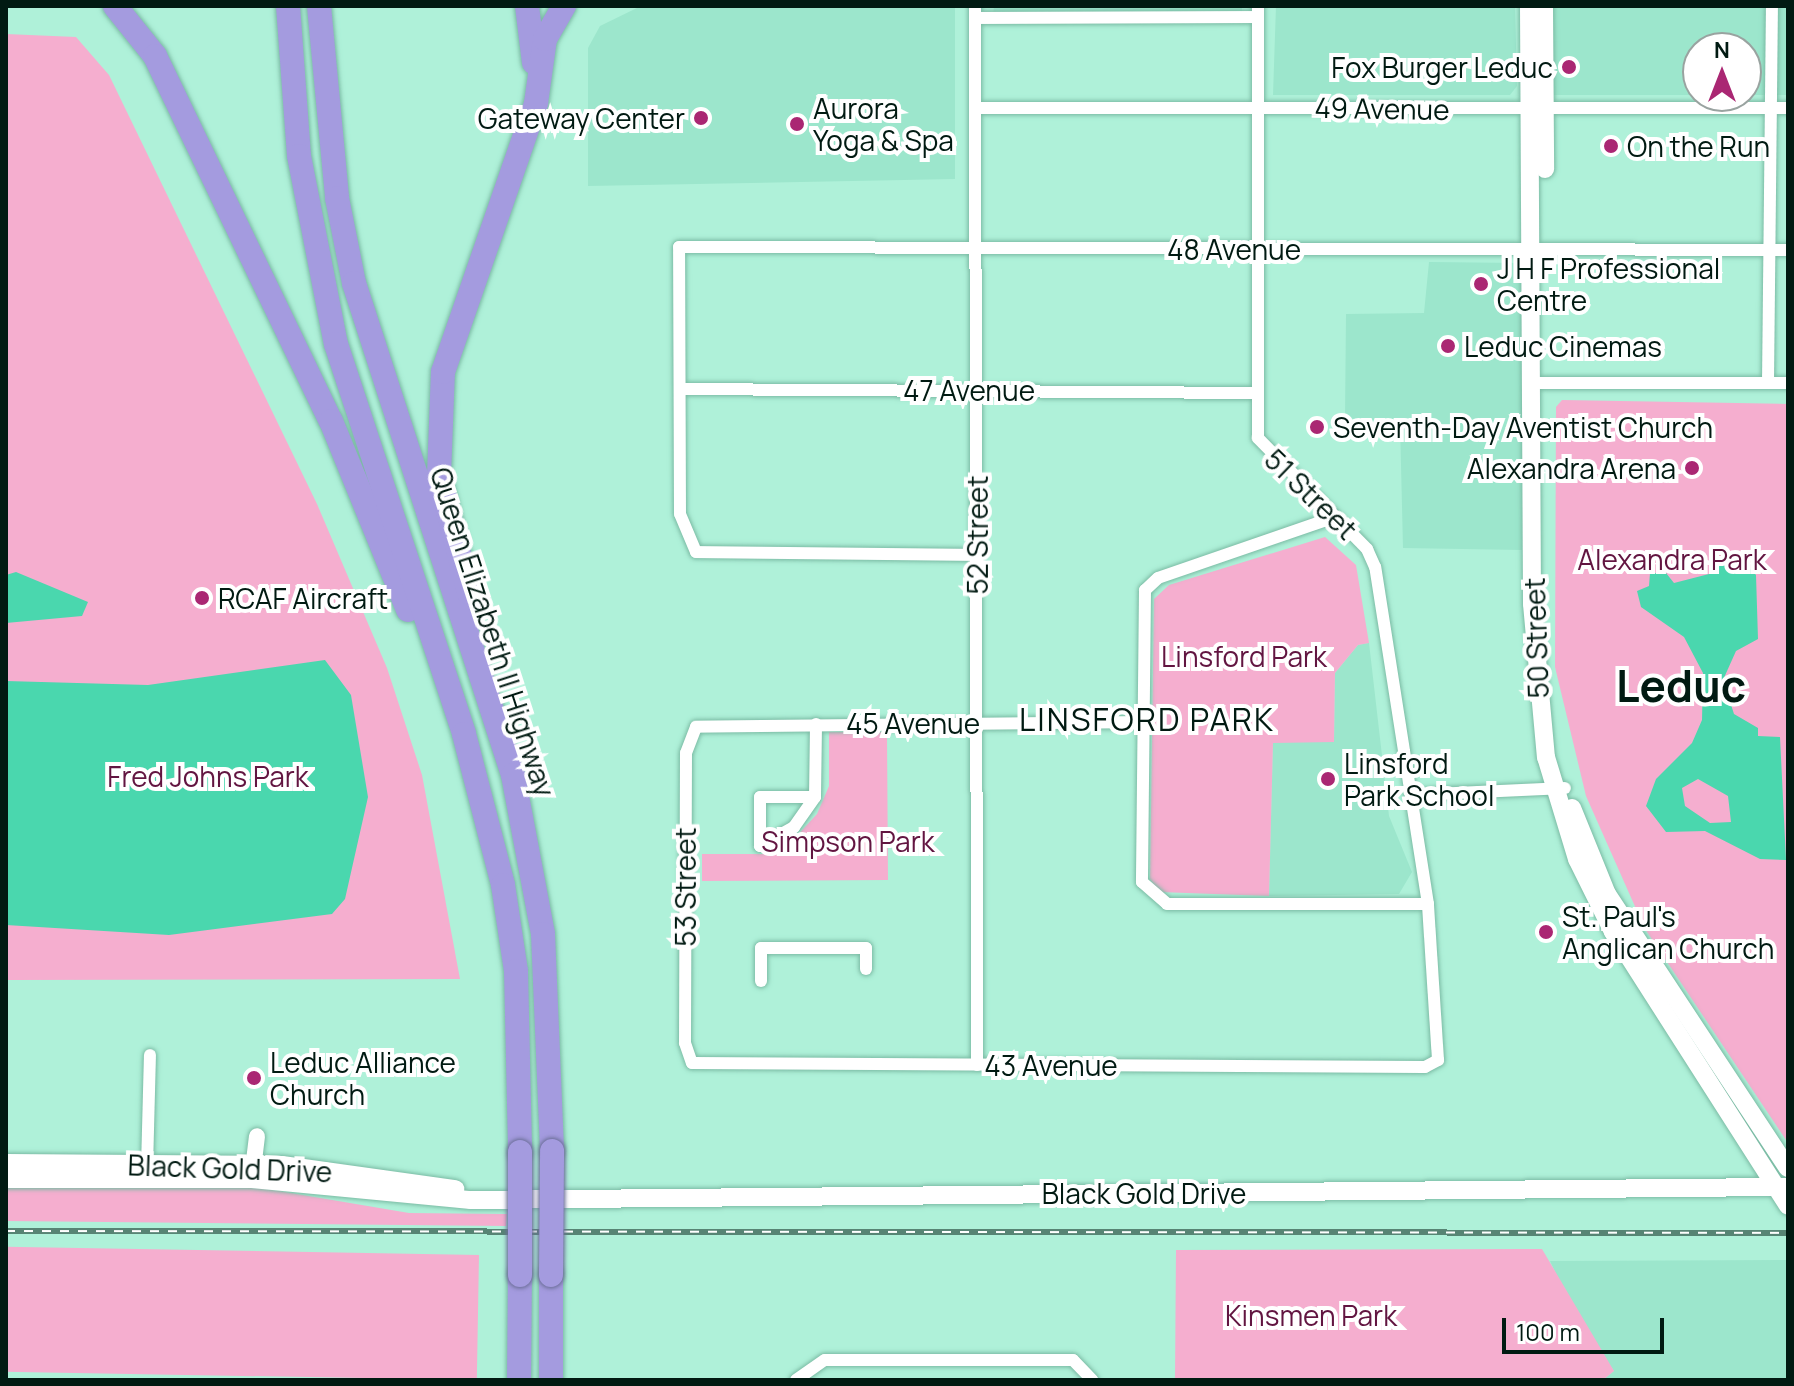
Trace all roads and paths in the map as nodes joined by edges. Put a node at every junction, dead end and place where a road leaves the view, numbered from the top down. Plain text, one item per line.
1 (115, 6) edge
2 (139, 6) edge
3 (288, 6) edge
4 (319, 6) edge
5 (527, 6) edge
6 (564, 6) edge
7 (1529, 6) edge
8 (1544, 6) edge
9 (1772, 6) edge
10 (975, 12) edge
11 (1258, 12) edge
12 (146, 39) junction
13 (1257, 107) junction
14 (977, 108) junction
15 (1773, 108) junction
16 (1788, 108) edge
17 (1538, 110) junction
18 (511, 174) junction
19 (977, 249) junction
20 (1258, 249) junction
21 (1768, 250) junction
22 (1788, 250) edge
23 (1539, 252) junction
24 (1539, 383) junction
25 (1768, 383) junction
26 (1788, 383) edge
27 (681, 389) junction
28 (977, 390) junction
29 (1257, 393) junction
30 (1335, 517) junction
31 (977, 555) junction
32 (1139, 722) junction
33 (978, 723) junction
34 (816, 724) junction
35 (690, 732) joint
36 (513, 775) junction
37 (1560, 789) junction
38 (1413, 795) junction
39 (815, 797) junction
40 (487, 806) junction
41 (1428, 904) junction
42 (866, 969) dead end
43 (761, 981) dead end
44 (685, 1043) joint
45 (150, 1055) dead end
46 (977, 1065) junction
47 (1432, 1065) joint
48 (257, 1136) dead end
49 (1751, 1151) junction
50 (6, 1163) edge
51 (1788, 1168) edge
52 (147, 1172) junction
53 (253, 1172) junction
54 (6, 1179) edge
55 (1781, 1187) edge
56 (1728, 1188) junction
57 (1788, 1206) edge
58 (519, 1380) edge
59 (551, 1380) edge
60 (796, 1380) edge
61 (1092, 1380) edge

1 - 12 highway
2 - 12 highway
3 - 40 highway, Queen Elizabeth II Highway
4 - 36 highway, Queen Elizabeth II Highway
5 - 18 highway
6 - 18 highway
7 - 17 main road, 50 Street
8 - 17 main road, 50 Street
9 - 15 street
10 - 11 street
10 - 14 street, 52 Street
11 - 13 street, 51 Street
12 - 40 highway
13 - 14 street, 49 Avenue
13 - 17 street, 49 Avenue
13 - 20 street, 51 Street
14 - 19 street, 52 Street
15 - 16 street, 49 Avenue
15 - 17 street, 49 Avenue
15 - 21 street
17 - 23 main road, 50 Street
18 - 36 highway
19 - 20 street, 48 Avenue
19 - 27 street, 48 Avenue
19 - 28 street, 52 Street
20 - 23 street, 48 Avenue
20 - 29 street, 51 Street
21 - 22 street, 48 Avenue
21 - 23 street, 48 Avenue
21 - 25 street
23 - 24 main road, 50 Street
24 - 25 street
24 - 37 main road, 50 Street
25 - 26 street
27 - 28 street, 47 Avenue
27 - 31 street
28 - 29 street, 47 Avenue
28 - 31 street, 52 Street
29 - 30 street, 51 Street
30 - 32 street
30 - 38 street, 51 Street
31 - 33 street, 52 Street
32 - 33 street, 45 Avenue
32 - 41 street
33 - 34 street, 45 Avenue
33 - 46 street, 52 Street
34 - 35 street, 45 Avenue
34 - 39 street
35 - 44 street, 53 Street
36 - 59 highway, Queen Elizabeth II Highway, bridge
37 - 38 street
37 - 49 main road, 50 Street
37 - 51 main road, 50 Street
38 - 41 street, 51 Street
39 - 39 street
40 - 58 highway, Queen Elizabeth II Highway, bridge
41 - 47 street, 51 Street
42 - 43 street
44 - 46 street, 43 Avenue
45 - 52 street
46 - 47 street, 43 Avenue
48 - 53 street
49 - 55 main road, 50 Street
49 - 56 main road
50 - 52 main road, Black Gold Drive
52 - 53 main road, Black Gold Drive
52 - 54 main road, Black Gold Drive
53 - 56 main road, Black Gold Drive
55 - 56 main road, Black Gold Drive
55 - 57 main road, 50 Street
60 - 61 street

